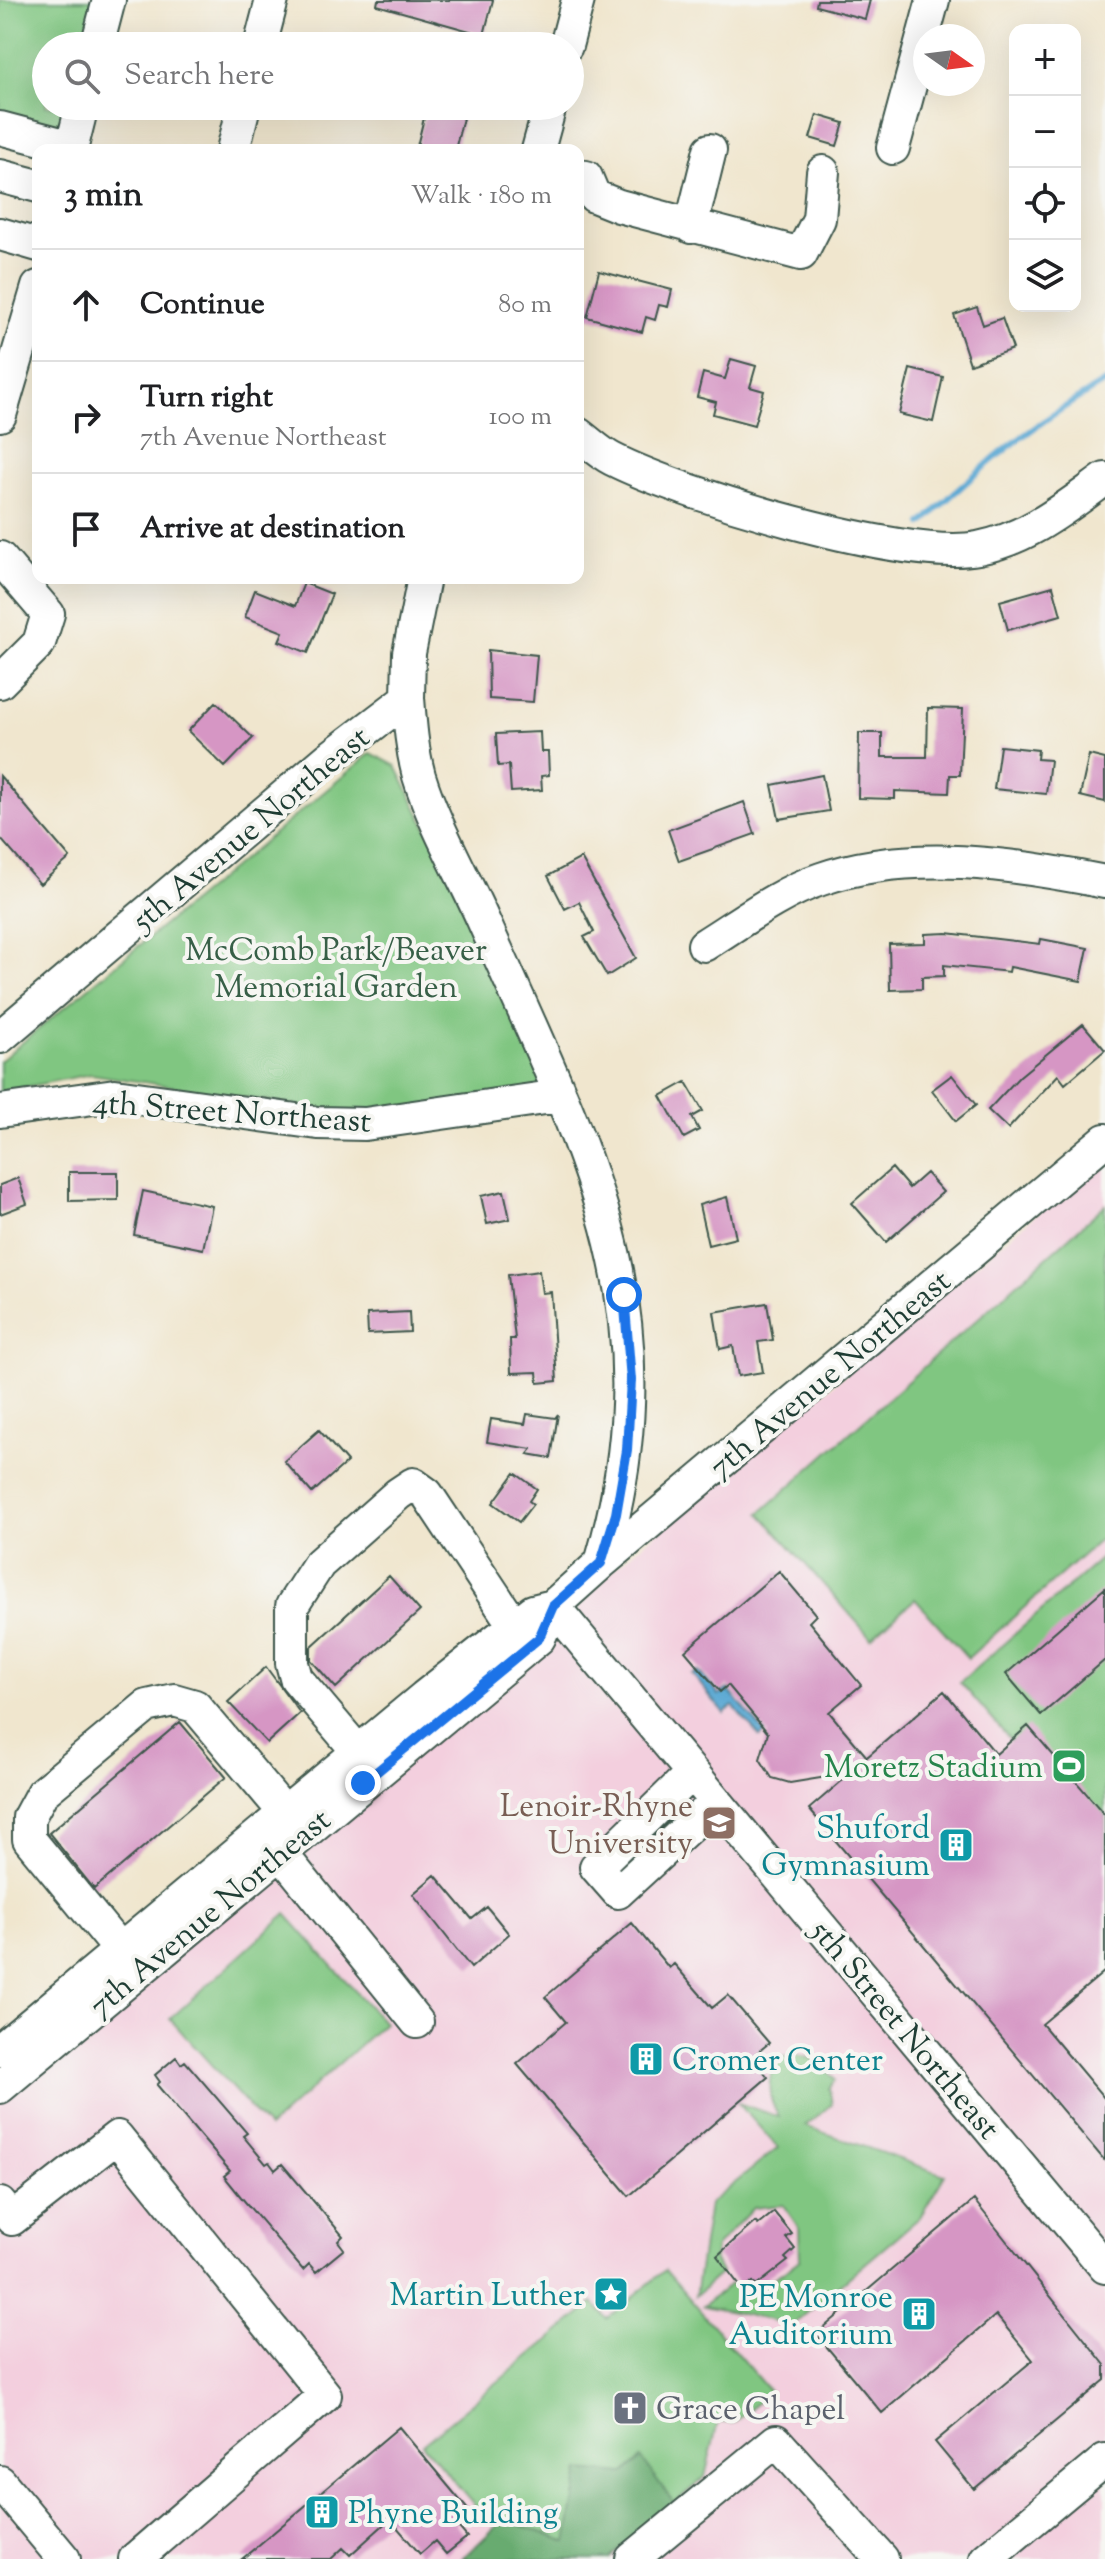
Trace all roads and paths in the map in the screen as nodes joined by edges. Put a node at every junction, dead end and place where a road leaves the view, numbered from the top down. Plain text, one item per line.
1 (109, 0) edge
2 (272, 0) edge
3 (578, 0) edge
4 (933, 0) edge
5 (101, 32) edge
6 (264, 32) edge
7 (570, 32) edge
8 (79, 120) edge
9 (240, 120) edge
10 (546, 120) edge
11 (0, 128) edge
12 (58, 144) edge
13 (73, 144) edge
14 (234, 144) edge
15 (540, 144) edge
16 (893, 148) dead end
17 (710, 150) dead end
18 (823, 172) dead end
19 (0, 176) edge
20 (584, 177) edge
21 (32, 184) edge
22 (691, 227) junction
23 (0, 234) edge
24 (32, 243) edge
25 (32, 307) edge
26 (0, 415) edge
27 (584, 438) edge
28 (1105, 479) edge
29 (0, 558) edge
30 (423, 584) edge
31 (10, 672) edge
32 (408, 698) junction
33 (1105, 882) edge
34 (704, 945) dead end
35 (0, 1037) edge
36 (559, 1096) junction
37 (0, 1111) edge
38 (1105, 1140) edge
39 (601, 1563) junction
40 (553, 1606) junction
41 (514, 1625) junction
42 (368, 1762) junction
43 (692, 1773) junction
44 (716, 1802) junction
45 (276, 1832) junction
46 (120, 1950) junction
47 (417, 2022) dead end
48 (0, 2050) edge
49 (0, 2087) edge
50 (0, 2204) edge
51 (1103, 2260) edge
52 (1105, 2460) edge
53 (0, 2482) edge
54 (64, 2559) edge
55 (135, 2559) edge
56 (632, 2559) edge
57 (882, 2559) edge
58 (986, 2559) edge

1 - 5 street
2 - 6 street
3 - 7 street
4 - 16 street
8 - 13 street
9 - 14 street
10 - 15 street
11 - 12 street
17 - 22 street
18 - 22 street
19 - 21 street
20 - 22 street
23 - 24 street
25 - 26 street
27 - 28 street
29 - 31 street
30 - 32 street
32 - 35 street, 5th Avenue Northeast
32 - 36 street
33 - 34 street
36 - 37 street, 4th Street Northeast
36 - 39 street
38 - 39 street, 7th Avenue Northeast
39 - 40 street, 7th Avenue Northeast
40 - 41 street, 7th Avenue Northeast
40 - 42 street, 7th Avenue Northeast
40 - 43 street, 5th Street Northeast
41 - 42 street, 7th Avenue Northeast
41 - 42 street
42 - 45 street, 7th Avenue Northeast
43 - 44 street, 5th Street Northeast
43 - 44 street
44 - 51 street, 5th Street Northeast
45 - 46 street, 7th Avenue Northeast
45 - 46 street
45 - 47 street
45 - 49 street, 7th Avenue Northeast
46 - 48 street, 7th Avenue Northeast
50 - 55 street
52 - 58 street
53 - 54 street
56 - 57 street

